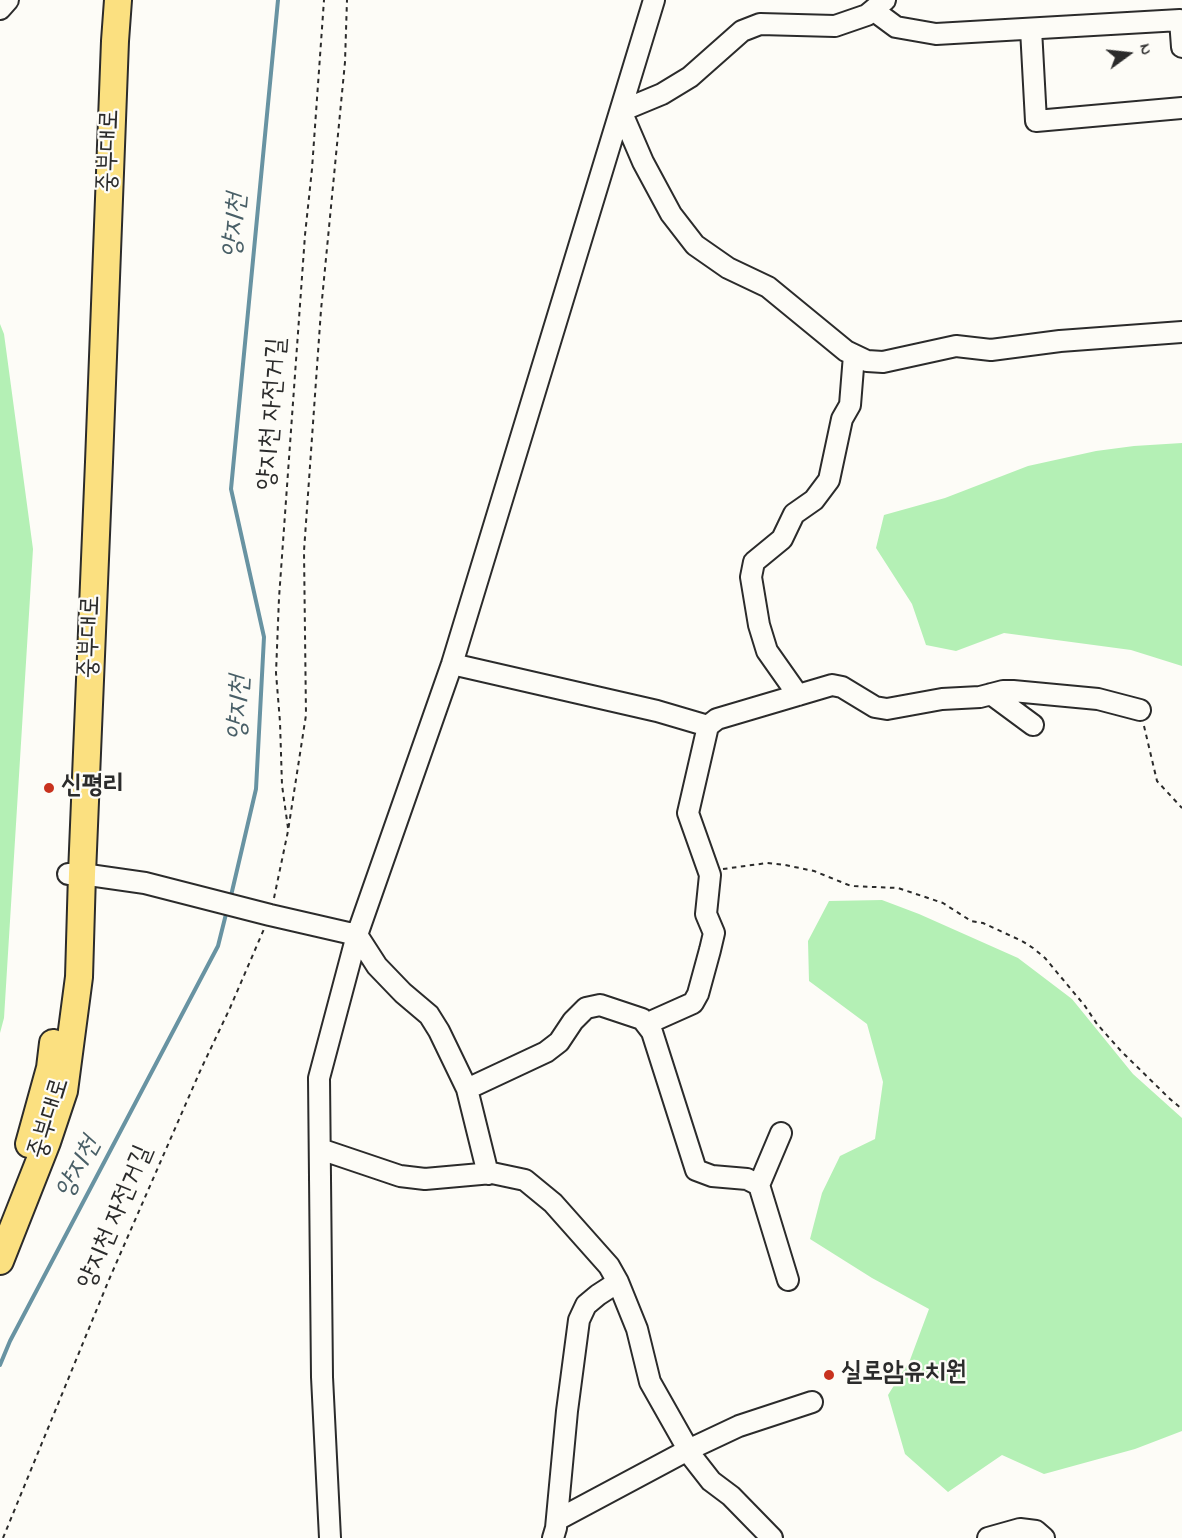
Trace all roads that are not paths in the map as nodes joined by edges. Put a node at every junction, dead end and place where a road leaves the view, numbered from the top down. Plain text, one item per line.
1 (8, 0) edge
2 (102, 0) edge
3 (117, 0) edge
4 (654, 0) edge
5 (879, 5) edge
6 (0, 9) edge
7 (1031, 29) junction
8 (1182, 47) edge
9 (1182, 108) edge
10 (621, 111) junction
11 (1182, 332) edge
12 (854, 355) junction
13 (452, 664) junction
14 (991, 694) junction
15 (798, 695) junction
16 (1140, 710) road end
17 (1033, 724) dead end
18 (708, 726) junction
19 (75, 874) junction
20 (357, 935) junction
21 (646, 1024) junction
22 (467, 1089) junction
23 (781, 1133) dead end
24 (320, 1149) junction
25 (488, 1174) junction
26 (759, 1185) junction
27 (0, 1222) edge
28 (0, 1261) edge
29 (788, 1280) dead end
30 (618, 1282) junction
31 (812, 1402) dead end
32 (688, 1449) junction
33 (555, 1529) edge
34 (330, 1538) edge
35 (772, 1538) edge
36 (988, 1538) edge
37 (1044, 1538) edge

1 - 6 street
2 - 19 main road, 중부대로
3 - 19 main road, 중부대로
4 - 10 street
5 - 7 street
5 - 10 street
7 - 8 street
7 - 9 street
10 - 12 street
10 - 13 street
11 - 12 street
12 - 15 street
13 - 18 street
13 - 20 street
14 - 15 street
14 - 16 street
14 - 17 street
15 - 18 street
18 - 21 street
19 - 20 street
19 - 27 main road, 중부대로
19 - 28 main road, 중부대로
20 - 22 street
20 - 24 street
21 - 22 street
21 - 26 street
22 - 25 street
23 - 26 street
24 - 25 street
24 - 34 street
25 - 30 street
26 - 29 street
30 - 32 street
30 - 33 street
31 - 32 street
32 - 33 street
32 - 35 street
36 - 37 street

